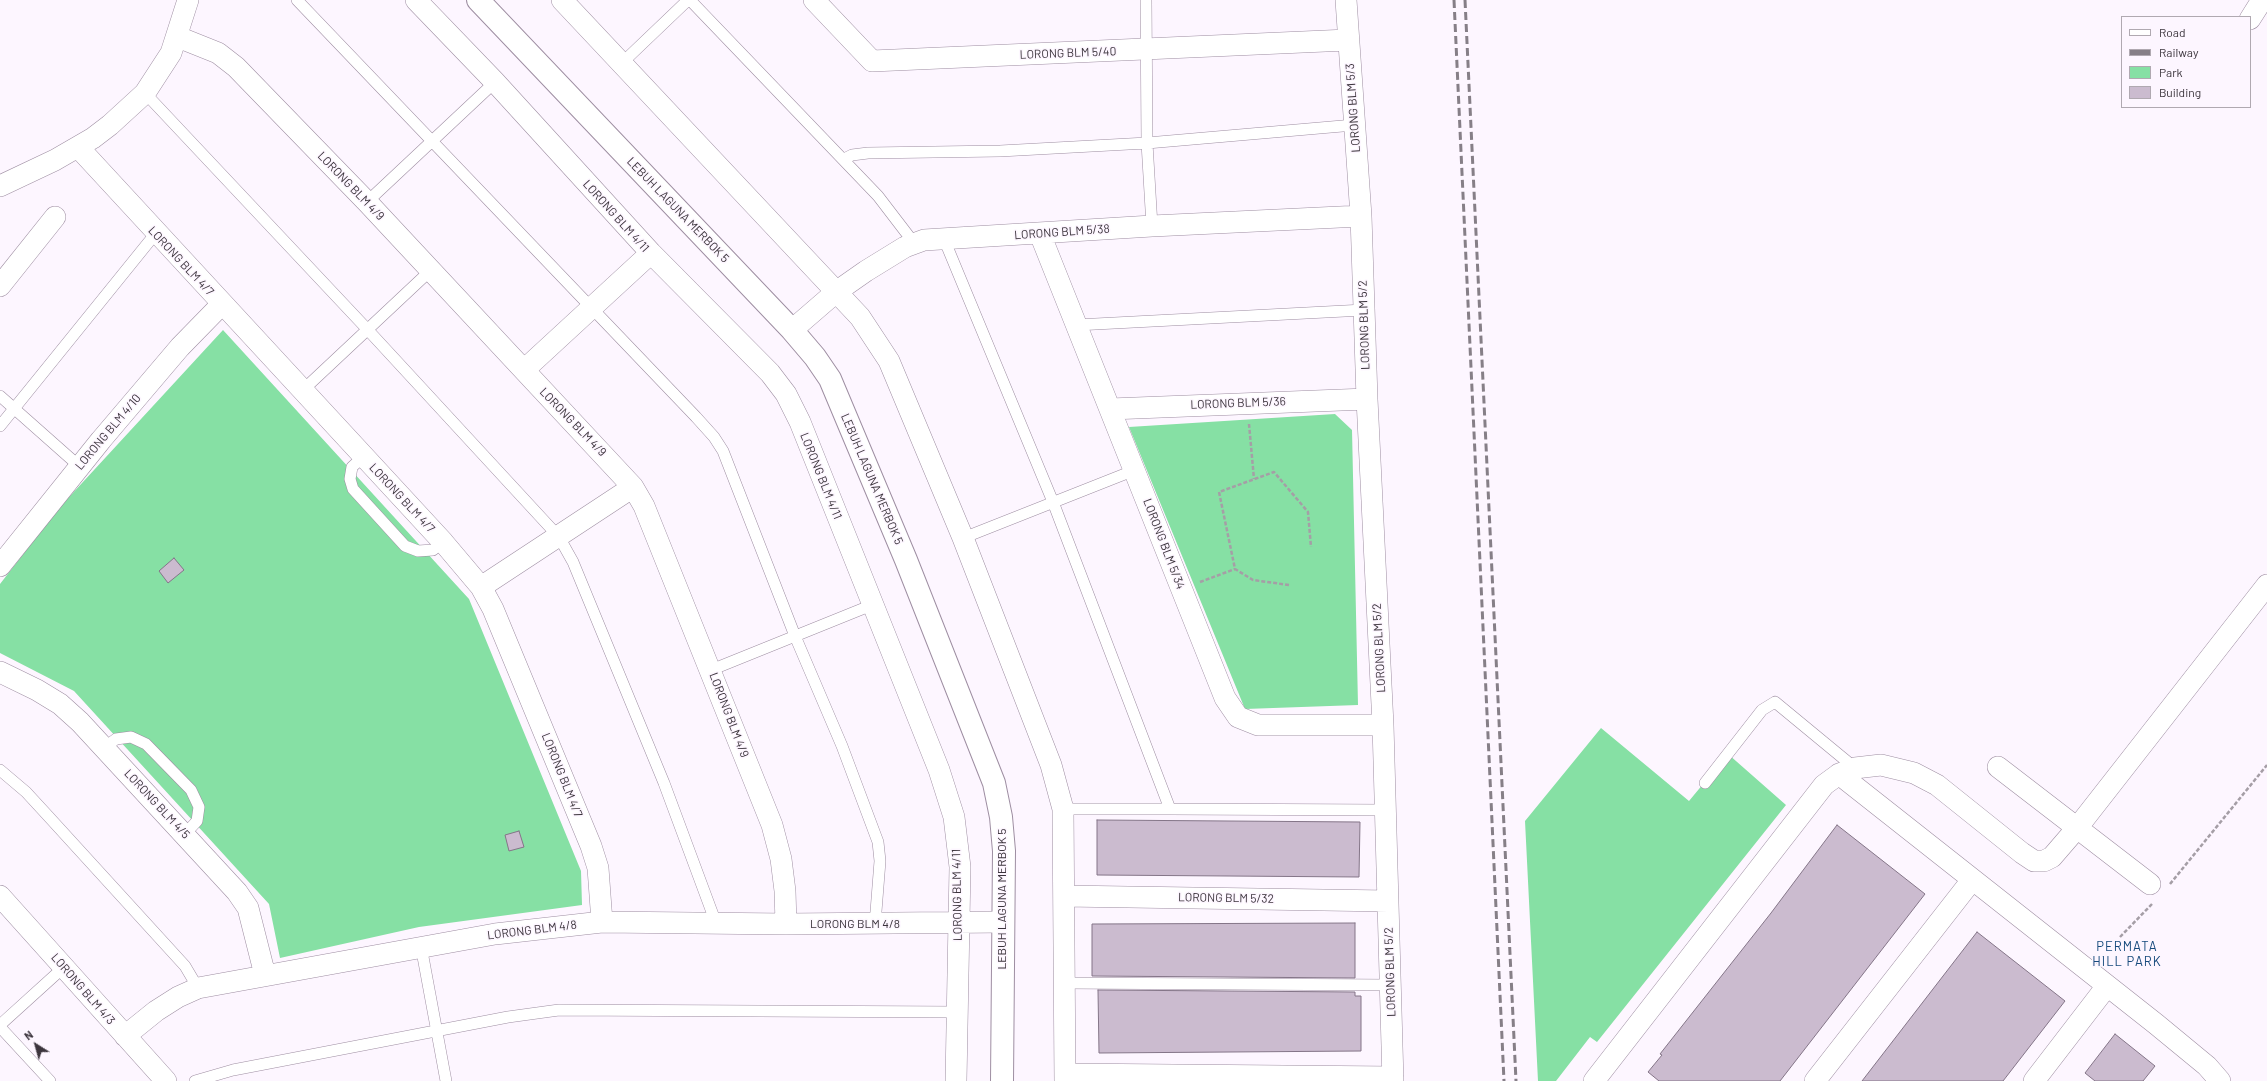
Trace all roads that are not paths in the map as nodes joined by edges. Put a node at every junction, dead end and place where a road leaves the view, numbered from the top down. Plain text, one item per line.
1 (188, 0) edge
2 (297, 0) edge
3 (416, 0) edge
4 (478, 0) edge
5 (562, 0) edge
6 (689, 0) edge
7 (814, 0) edge
8 (1146, 0) edge
9 (1346, 0) edge
10 (2262, 0) edge
11 (2251, 16) edge
12 (178, 37) junction
13 (1348, 40) junction
14 (1146, 49) junction
15 (622, 63) junction
16 (495, 82) junction
17 (145, 93) junction
18 (1354, 125) junction
19 (432, 142) junction
20 (1147, 143) junction
21 (78, 147) junction
22 (844, 159) junction
23 (0, 186) edge
24 (367, 202) junction
25 (1360, 216) junction
26 (55, 217) dead end
27 (1152, 226) junction
28 (156, 233) junction
29 (1040, 234) junction
30 (944, 239) junction
31 (914, 243) junction
32 (651, 253) junction
33 (430, 270) junction
34 (0, 286) edge
35 (836, 292) junction
36 (222, 304) junction
37 (591, 307) junction
38 (1364, 310) junction
39 (1076, 325) junction
40 (367, 329) junction
41 (792, 330) junction
42 (524, 370) junction
43 (303, 390) junction
44 (0, 396) edge
45 (1366, 399) junction
46 (14, 408) junction
47 (1110, 409) junction
48 (0, 426) edge
49 (364, 456) junction
50 (79, 466) junction
51 (1135, 470) junction
52 (633, 487) junction
53 (1053, 502) junction
54 (559, 537) junction
55 (963, 538) junction
56 (443, 542) junction
57 (0, 566) edge
58 (2267, 584) edge
59 (481, 587) junction
60 (872, 605) junction
61 (796, 636) junction
62 (711, 670) junction
63 (0, 672) edge
64 (1383, 725) junction
65 (104, 748) junction
66 (1998, 767) dead end
67 (0, 770) edge
68 (1847, 771) junction
69 (1705, 783) dead end
70 (1063, 809) junction
71 (1170, 809) junction
72 (1385, 810) junction
73 (2077, 828) junction
74 (185, 834) junction
75 (1972, 880) junction
76 (2157, 891) road end
77 (0, 896) edge
78 (1064, 896) junction
79 (1388, 901) junction
80 (602, 922) junction
81 (1003, 922) junction
82 (716, 923) junction
83 (958, 923) junction
84 (786, 924) junction
85 (875, 924) junction
86 (421, 946) junction
87 (64, 967) junction
88 (265, 975) junction
89 (1065, 983) junction
90 (1390, 985) junction
91 (2107, 986) junction
92 (198, 988) junction
93 (958, 1012) junction
94 (0, 1026) edge
95 (435, 1032) junction
96 (125, 1036) junction
97 (1064, 1078) edge
98 (1393, 1079) edge
99 (50, 1081) edge
100 (166, 1081) edge
101 (195, 1081) edge
102 (446, 1081) edge
103 (956, 1081) edge
104 (1002, 1081) edge
105 (1594, 1081) edge
106 (1815, 1081) edge
107 (2034, 1081) edge
108 (2220, 1081) edge

1 - 12 street
2 - 19 lane
3 - 16 street, LORONG BLM 4/11
4 - 41 street, LEBUH LAGUNA MERBOK 5
5 - 15 street
6 - 15 lane
6 - 22 lane
7 - 14 street, LORONG BLM 5/40
8 - 14 lane
9 - 13 street, LORONG BLM 5/3
10 - 11 street
12 - 17 street
12 - 24 street, LORONG BLM 4/9
13 - 14 street, LORONG BLM 5/40
13 - 18 street, LORONG BLM 5/3
14 - 20 lane
15 - 35 street
16 - 19 lane
16 - 32 street, LORONG BLM 4/11
17 - 21 street
17 - 40 lane
18 - 20 lane
18 - 25 street, LORONG BLM 5/3
19 - 24 lane
19 - 37 lane
20 - 22 lane
20 - 27 lane
21 - 23 street
21 - 28 street, LORONG BLM 4/7
22 - 31 lane
24 - 33 street, LORONG BLM 4/9
25 - 27 street, LORONG BLM 5/38
25 - 38 street, LORONG BLM 5/2
26 - 34 street
27 - 29 street, LORONG BLM 5/38
28 - 36 street, LORONG BLM 4/7
28 - 46 lane
29 - 30 street, LORONG BLM 5/38
29 - 39 street, LORONG BLM 5/34
30 - 31 street, LORONG BLM 5/38
30 - 53 lane
31 - 35 street, LORONG BLM 5/38
32 - 37 street
32 - 60 street, LORONG BLM 4/11
33 - 40 lane
33 - 42 street, LORONG BLM 4/9
35 - 41 street, LORONG BLM 5/38
35 - 55 street
36 - 43 street, LORONG BLM 4/7
36 - 50 street, LORONG BLM 4/10
37 - 42 street
37 - 61 lane
38 - 39 lane
38 - 45 street, LORONG BLM 5/2
39 - 47 street, LORONG BLM 5/34
40 - 43 lane
40 - 54 lane
41 - 81 street, LEBUH LAGUNA MERBOK 5
42 - 52 street, LORONG BLM 4/9
43 - 49 street, LORONG BLM 4/7
44 - 46 lane
45 - 47 street, LORONG BLM 5/36
45 - 64 street, LORONG BLM 5/2
46 - 48 lane
46 - 50 lane
47 - 51 street, LORONG BLM 5/34
49 - 56 street, LORONG BLM 4/7
49 - 56 lane
50 - 57 street, LORONG BLM 4/10
51 - 53 lane
51 - 64 street, LORONG BLM 5/34
52 - 54 street
52 - 62 street, LORONG BLM 4/9
53 - 55 lane
53 - 71 lane
54 - 59 street
54 - 82 lane
55 - 70 street
56 - 59 street, LORONG BLM 4/7
58 - 73 street
59 - 80 street, LORONG BLM 4/7
60 - 61 lane
60 - 83 street, LORONG BLM 4/11
61 - 62 lane
61 - 85 lane
62 - 84 street, LORONG BLM 4/9
63 - 65 street, LORONG BLM 4/5
64 - 72 street, LORONG BLM 5/2
65 - 74 street, LORONG BLM 4/5
65 - 74 lane
66 - 73 street
67 - 92 lane
68 - 69 lane
68 - 73 street
68 - 75 street
68 - 105 street
70 - 71 lane
70 - 78 street
71 - 72 lane
72 - 79 street, LORONG BLM 5/2
73 - 76 street
74 - 88 street, LORONG BLM 4/5
75 - 91 street
75 - 106 street
77 - 87 street, LORONG BLM 4/3
78 - 79 street, LORONG BLM 5/32
78 - 89 street
79 - 90 street, LORONG BLM 5/2
80 - 82 street, LORONG BLM 4/8
80 - 86 street, LORONG BLM 4/8
81 - 83 street, LORONG BLM 4/8
81 - 104 street, LEBUH LAGUNA MERBOK 5
82 - 84 street, LORONG BLM 4/8
83 - 85 street, LORONG BLM 4/8
83 - 93 street, LORONG BLM 4/11
84 - 85 street, LORONG BLM 4/8
86 - 88 street, LORONG BLM 4/8
86 - 95 lane
87 - 94 lane
87 - 96 street, LORONG BLM 4/3
88 - 92 street, LORONG BLM 4/8
89 - 90 lane
89 - 97 street
90 - 98 street, LORONG BLM 5/2
91 - 107 street
91 - 108 street
92 - 96 street, LORONG BLM 4/8
93 - 95 lane
93 - 103 street, LORONG BLM 4/11
94 - 99 lane
95 - 101 lane
95 - 102 lane
96 - 100 street, LORONG BLM 4/3
97 - 98 street

